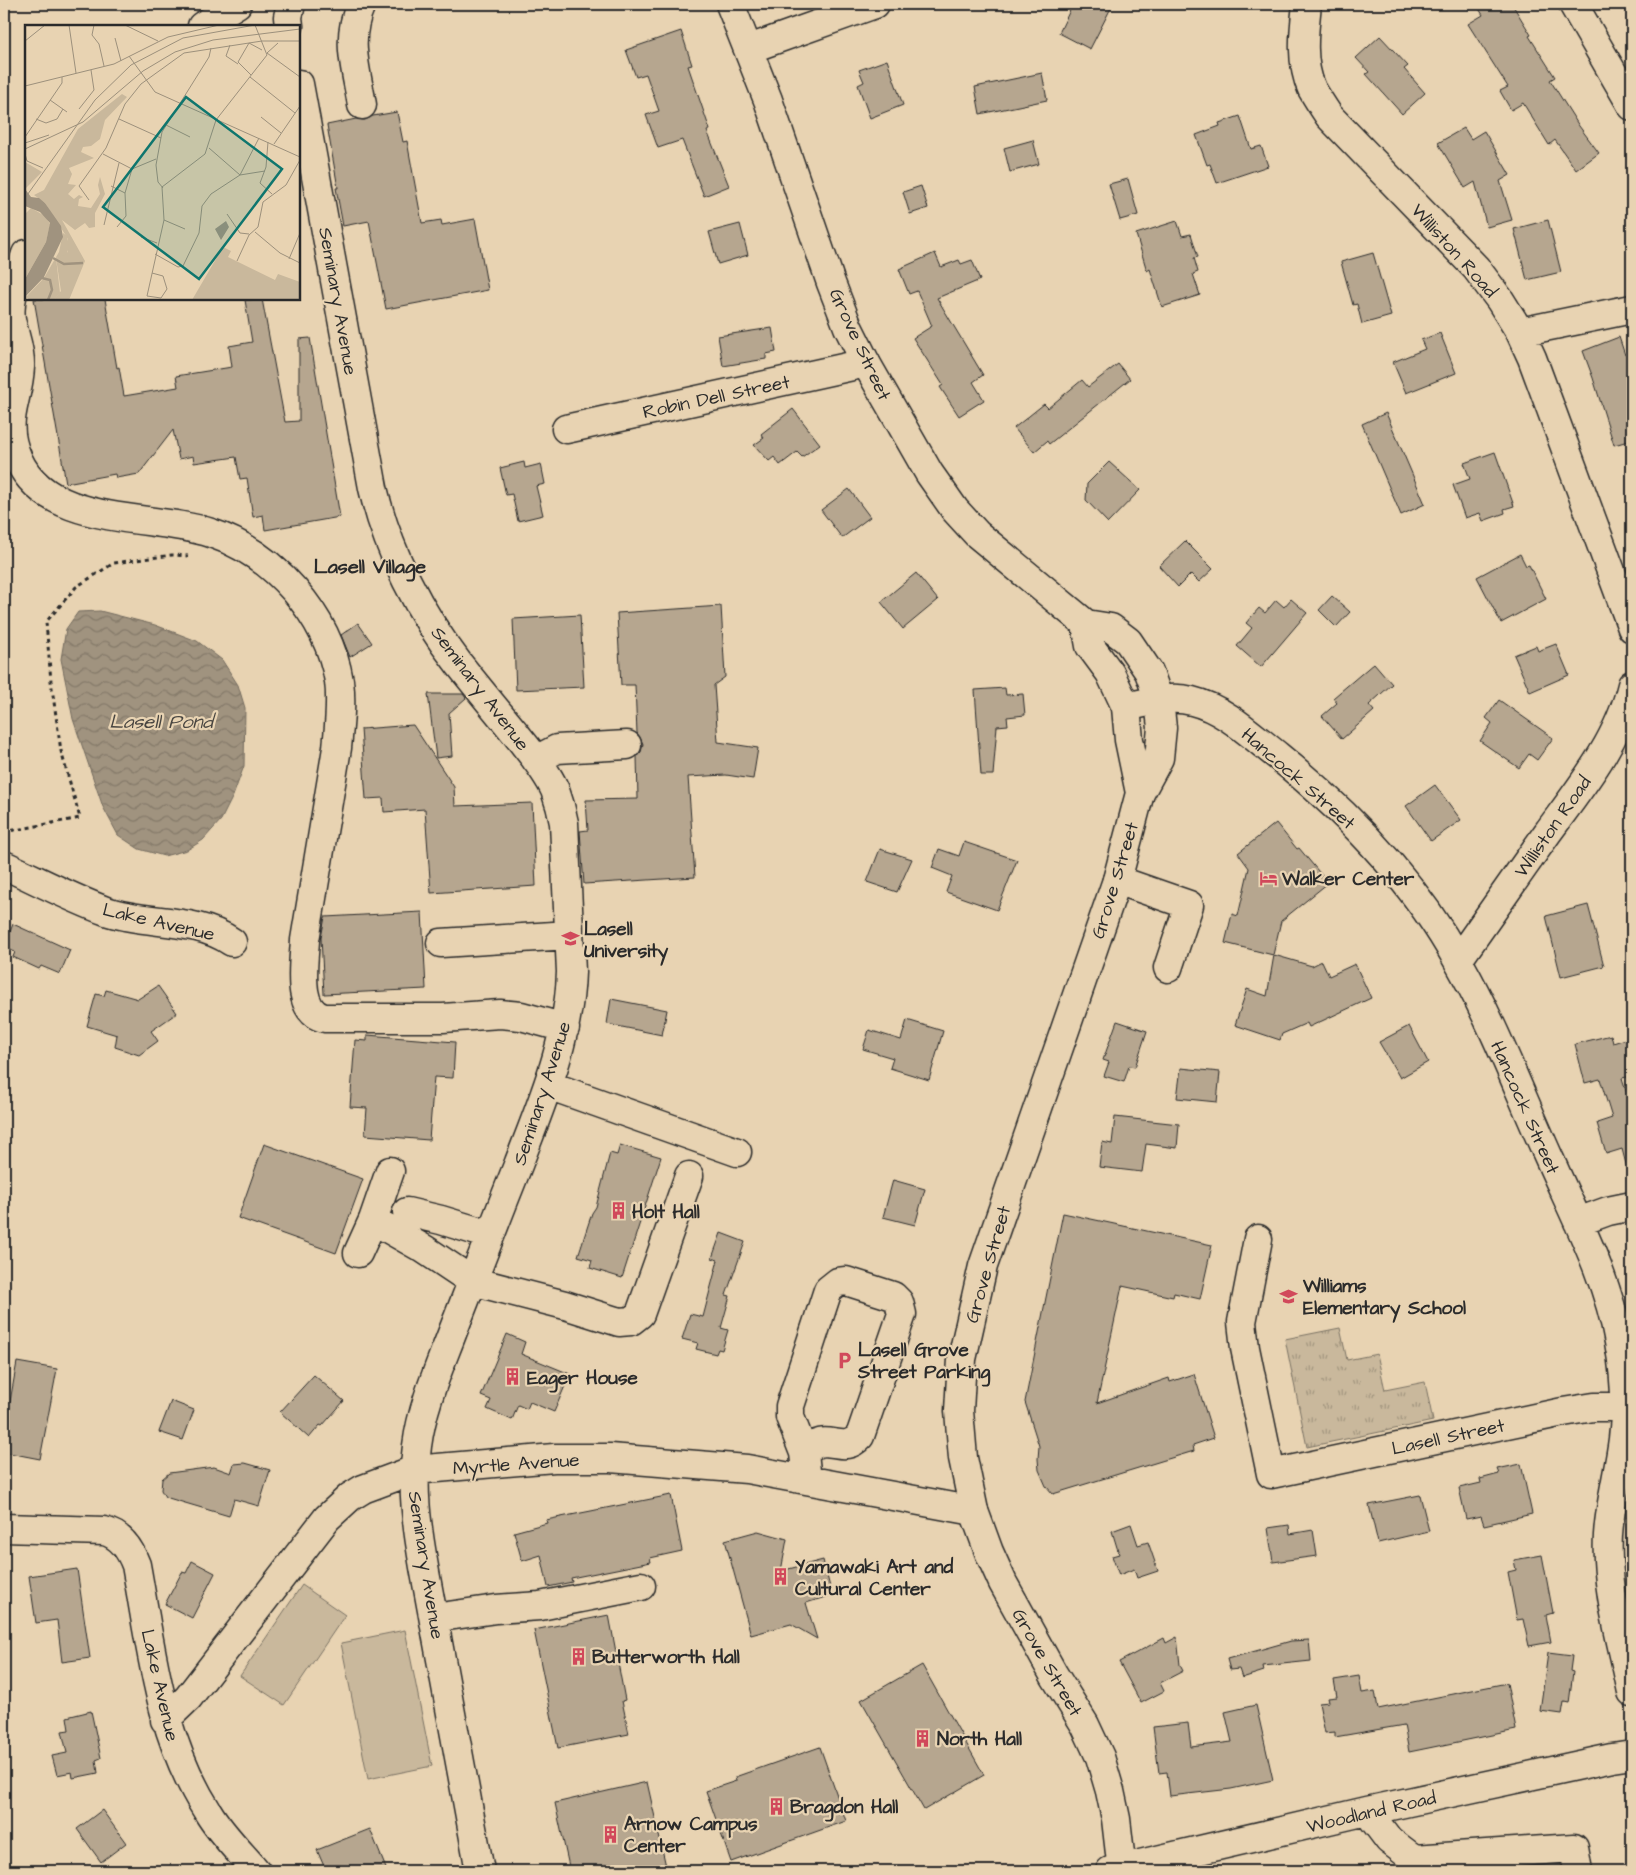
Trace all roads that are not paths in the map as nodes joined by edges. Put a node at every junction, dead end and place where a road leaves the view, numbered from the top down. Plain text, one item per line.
1 (362, 4) edge
2 (730, 4) edge
3 (875, 4) edge
4 (1307, 4) edge
5 (1573, 4) edge
6 (233, 12) edge
7 (204, 25) edge
8 (749, 49) junction
9 (300, 89) edge
10 (362, 105) dead end
11 (1632, 106) edge
12 (25, 257) edge
13 (1632, 309) edge
14 (1520, 332) junction
15 (866, 363) junction
16 (566, 429) dead end
17 (1086, 624) junction
18 (1632, 628) edge
19 (1632, 684) edge
20 (1159, 700) junction
21 (1126, 707) junction
22 (627, 745) dead end
23 (536, 760) junction
24 (1140, 793) junction
25 (4, 865) edge
26 (1117, 880) junction
27 (569, 935) junction
28 (232, 942) dead end
29 (441, 943) dead end
30 (1458, 960) junction
31 (1168, 968) dead end
32 (565, 1028) junction
33 (548, 1085) junction
34 (737, 1152) dead end
35 (390, 1171) dead end
36 (689, 1176) dead end
37 (1632, 1206) edge
38 (407, 1212) dead end
39 (373, 1220) junction
40 (1578, 1222) junction
41 (490, 1235) junction
42 (1258, 1239) dead end
43 (358, 1253) dead end
44 (472, 1281) junction
45 (1625, 1407) junction
46 (804, 1453) junction
47 (414, 1470) junction
48 (807, 1480) junction
49 (974, 1511) junction
50 (4, 1528) edge
51 (641, 1586) dead end
52 (434, 1618) junction
53 (1632, 1692) edge
54 (166, 1720) junction
55 (1632, 1755) edge
56 (1367, 1811) junction
57 (1118, 1870) edge
58 (256, 1871) edge
59 (480, 1871) edge
60 (1578, 1871) edge

1 - 10 street
2 - 8 street, Grove Street
3 - 8 street
4 - 14 street, Williston Road
5 - 11 street
6 - 7 street
8 - 15 street, Grove Street
9 - 23 street, Seminary Avenue
12 - 32 street
13 - 14 street
14 - 18 street, Williston Road
15 - 16 street, Robin Dell Street
15 - 17 street, Grove Street
17 - 20 street, Grove Street
17 - 21 street, Grove Street
19 - 30 street, Williston Road
20 - 21 street, Hancock Street
20 - 24 street, Grove Street
20 - 30 street, Hancock Street
21 - 24 street, Grove Street
22 - 23 street
23 - 27 street, Seminary Avenue
24 - 26 street, Grove Street
25 - 28 street, Lake Avenue
26 - 31 street
26 - 49 street, Grove Street
27 - 29 street
27 - 32 street, Seminary Avenue
30 - 40 street, Hancock Street
32 - 33 street, Seminary Avenue
33 - 34 street
33 - 41 street, Seminary Avenue
35 - 39 street
36 - 44 street
37 - 40 street
38 - 41 street
39 - 43 street
39 - 44 street
40 - 45 street, Hancock Street
41 - 44 street, Seminary Avenue
42 - 45 street, Lasell Street
44 - 47 street, Seminary Avenue
45 - 53 street, Hancock Street
46 - 46 street
46 - 48 street
47 - 48 street, Myrtle Avenue
47 - 52 street, Seminary Avenue
47 - 54 street, Myrtle Avenue
48 - 49 street, Myrtle Avenue
49 - 57 street, Grove Street
50 - 54 street, Lake Avenue
51 - 52 street
52 - 59 street, Seminary Avenue
54 - 58 street, Lake Avenue
55 - 56 street, Woodland Road
56 - 57 street, Woodland Road
56 - 60 street

